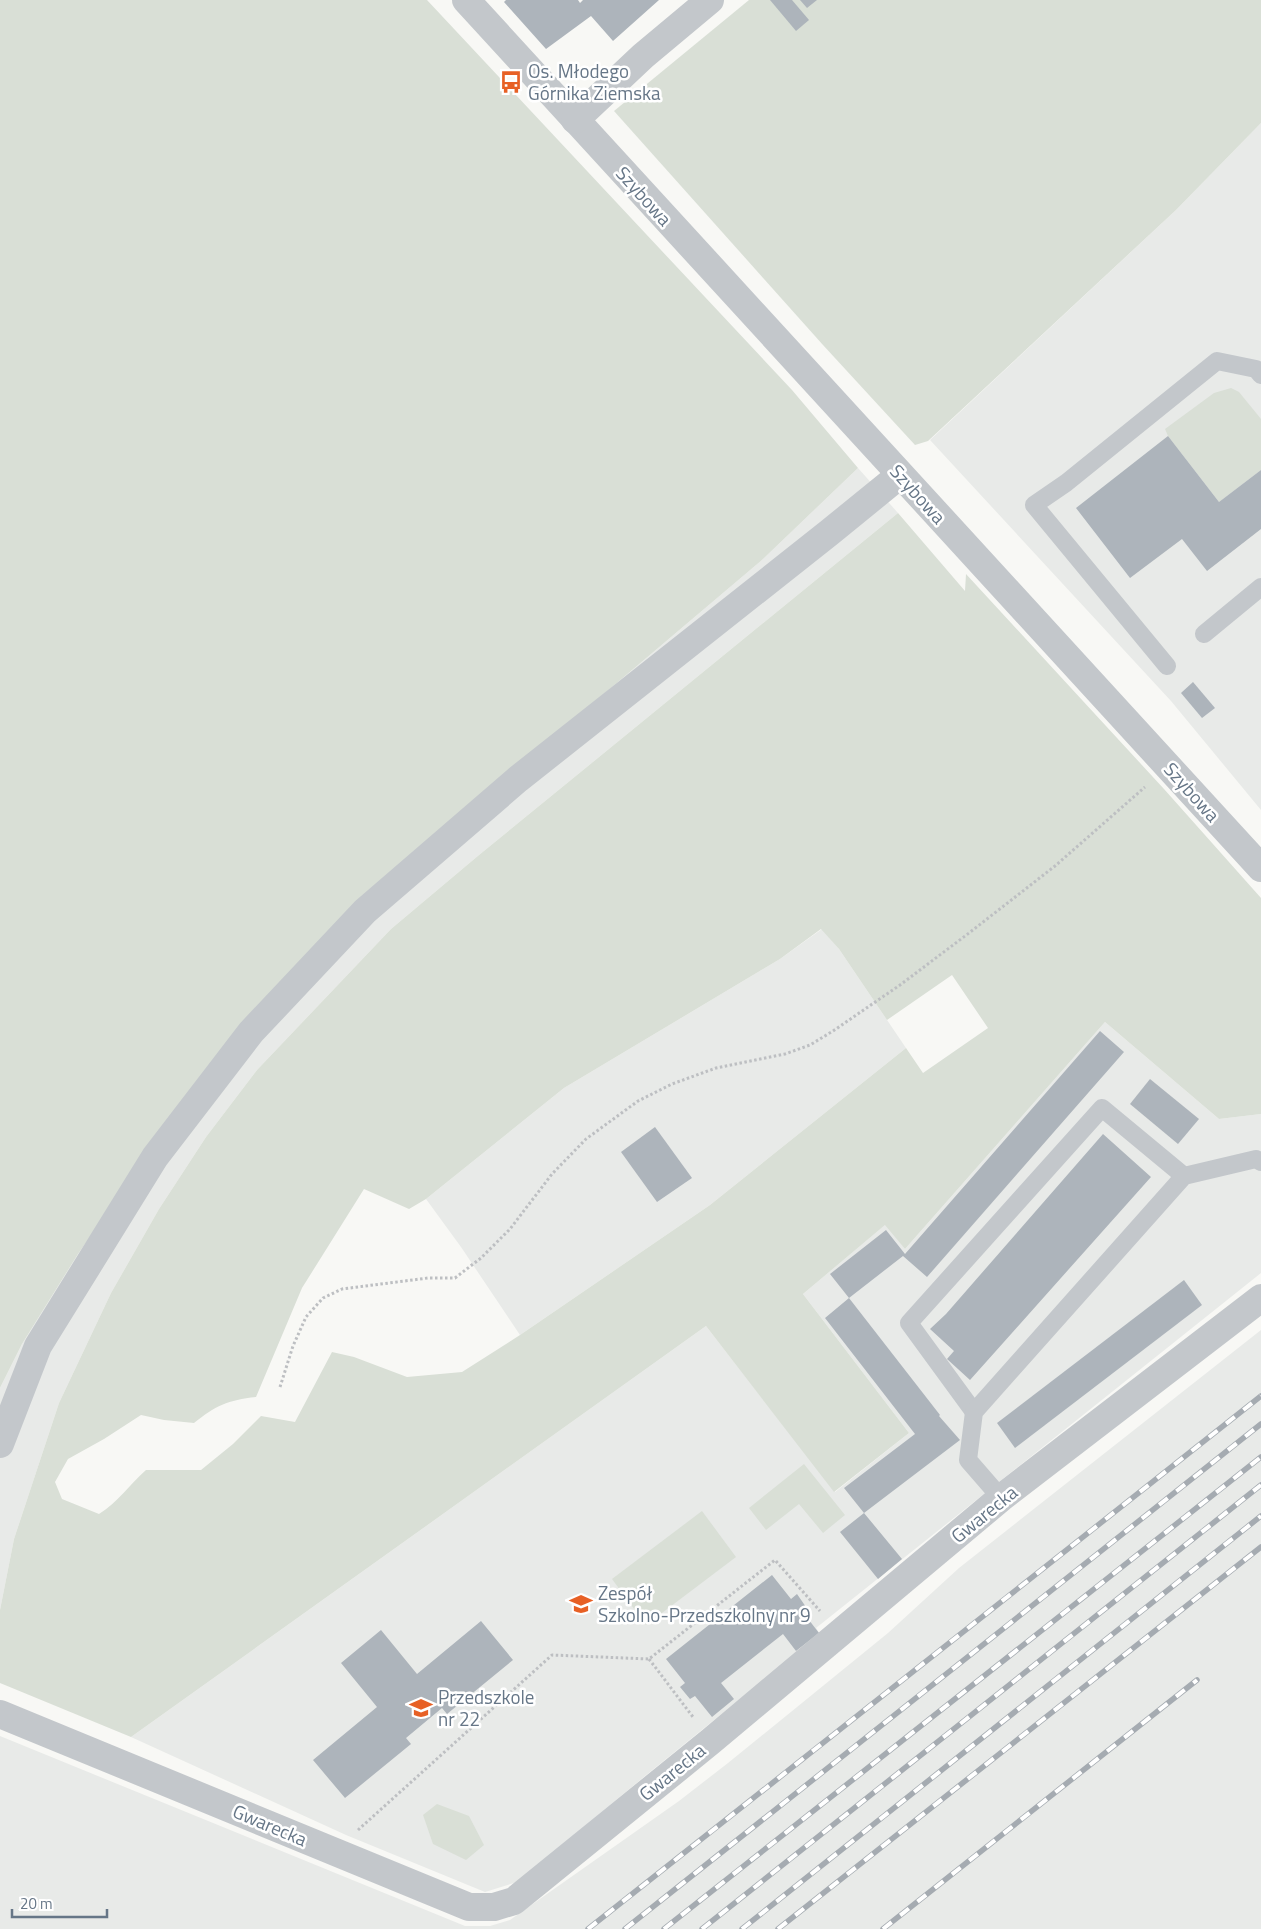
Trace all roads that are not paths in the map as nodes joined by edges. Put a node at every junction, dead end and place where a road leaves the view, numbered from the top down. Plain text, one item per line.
1 (466, 0) edge
2 (710, 0) edge
3 (575, 120) junction
4 (1261, 375) edge
5 (900, 474) junction
6 (1261, 587) edge
7 (1204, 634) dead end
8 (1166, 666) dead end
9 (1261, 868) edge
10 (1261, 1162) edge
11 (1184, 1176) junction
12 (1261, 1298) edge
13 (974, 1412) junction
14 (0, 1444) edge
15 (1001, 1498) junction
16 (0, 1714) edge

1 - 3 street, Szybowa
2 - 3 street
3 - 5 street, Szybowa
4 - 8 lane
5 - 9 street, Szybowa
5 - 14 street
6 - 7 lane
10 - 11 lane
11 - 13 lane
11 - 13 lane
12 - 15 street, Gwarecka
13 - 15 lane
15 - 16 street, Gwarecka

